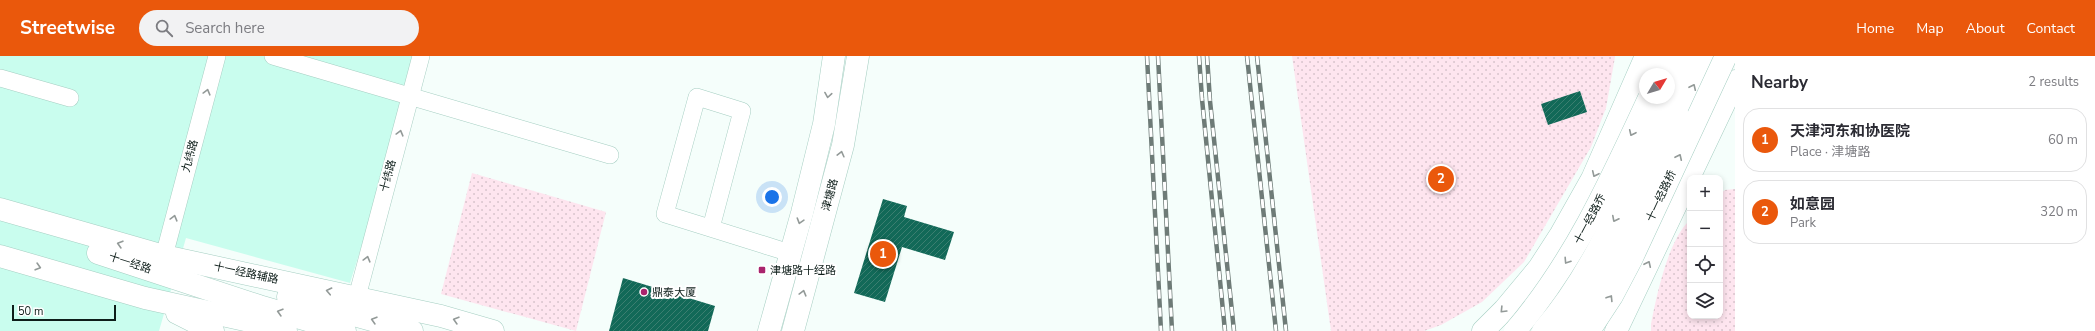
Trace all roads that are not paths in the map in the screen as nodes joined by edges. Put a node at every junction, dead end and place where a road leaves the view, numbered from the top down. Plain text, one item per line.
1 (217, 56) edge
2 (274, 56) edge
3 (420, 56) edge
4 (834, 56) edge
5 (858, 56) edge
6 (1668, 56) edge
7 (1672, 56) edge
8 (1689, 56) edge
9 (1708, 56) edge
10 (1726, 56) edge
11 (1649, 62) edge
12 (1671, 68) edge
13 (0, 78) edge
14 (1735, 81) edge
15 (1675, 85) edge
16 (1675, 93) edge
17 (410, 95) junction
18 (70, 98) dead end
19 (1665, 104) edge
20 (1666, 104) edge
21 (1666, 104) edge
22 (1670, 104) edge
23 (1729, 104) edge
24 (610, 155) dead end
25 (0, 209) edge
26 (0, 225) edge
27 (711, 228) junction
28 (790, 253) junction
29 (0, 256) edge
30 (164, 256) junction
31 (114, 257) junction
32 (1522, 288) junction
33 (357, 296) junction
34 (145, 298) junction
35 (1632, 299) junction
36 (251, 320) edge
37 (213, 331) edge
38 (286, 331) edge
39 (345, 331) edge
40 (412, 331) edge
41 (493, 331) edge
42 (769, 331) edge
43 (793, 331) edge
44 (1483, 331) edge
45 (1515, 331) edge
46 (1543, 331) edge
47 (1564, 331) edge
48 (1589, 331) edge
49 (1594, 331) edge
50 (1616, 331) edge
51 (1627, 331) edge

30 -> 1 street, 九纬路
2 - 17 street
3 - 17 street, 十纬路
4 -> 28 main road, 津塘路
43 -> 5 main road, 津塘路
6 - 11 main road
7 - 12 main road
8 - 15 main road
16 -> 9 main road
48 -> 10 main road, 十一经路桥, bridge
11 -> 32 main road
13 - 18 street
14 - 23 main road
17 - 24 street
33 -> 17 street, 十纬路
19 -> 45 main road, 十一经路乔, bridge
20 -> 46 main road, bridge
21 - 47 main road, 十一经路桥, bridge
22 - 23 main road
35 -> 23 main road
30 -> 25 main road, 十一经路辅路
26 - 31 main road, 十一经路
27 - 27 street
27 - 28 street
28 - 42 main road, 津塘路
29 -> 34 main road
33 -> 30 main road, 十一经路辅路
31 - 36 main road, 十一经路
40 -> 31 main road
32 -> 44 main road
32 - 49 main road
41 -> 33 main road, 十一经路辅路
34 - 36 main road
34 - 37 main road
35 - 50 main road
35 - 51 main road
36 - 38 main road
39 -> 36 main road

